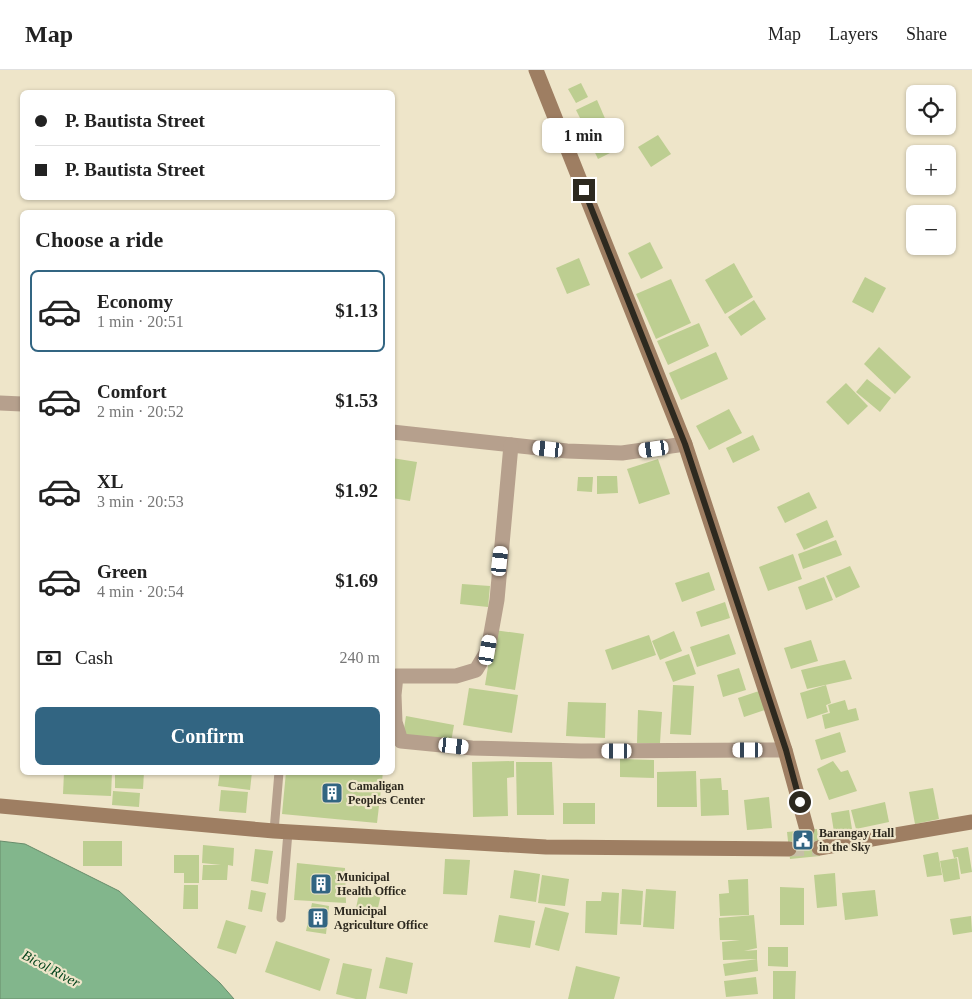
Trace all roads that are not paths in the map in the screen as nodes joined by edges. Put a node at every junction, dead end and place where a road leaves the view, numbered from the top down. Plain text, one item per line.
1 (536, 70) edge
2 (0, 403) edge
3 (20, 404) edge
4 (395, 432) edge
5 (685, 444) junction
6 (511, 445) junction
7 (395, 676) edge
8 (395, 722) edge
9 (786, 750) junction
10 (279, 775) edge
11 (0, 806) edge
12 (972, 822) edge
13 (807, 830) dead end
14 (281, 832) junction
15 (819, 848) tunnel mouth
16 (789, 849) tunnel mouth
17 (281, 918) dead end

1 - 5 street
2 - 3 street
4 - 6 street
5 - 6 street
5 - 9 street
6 - 7 street
8 - 9 street
9 - 13 street
10 - 14 lane
11 - 14 street
12 - 15 street
14 - 16 street
14 - 17 lane

